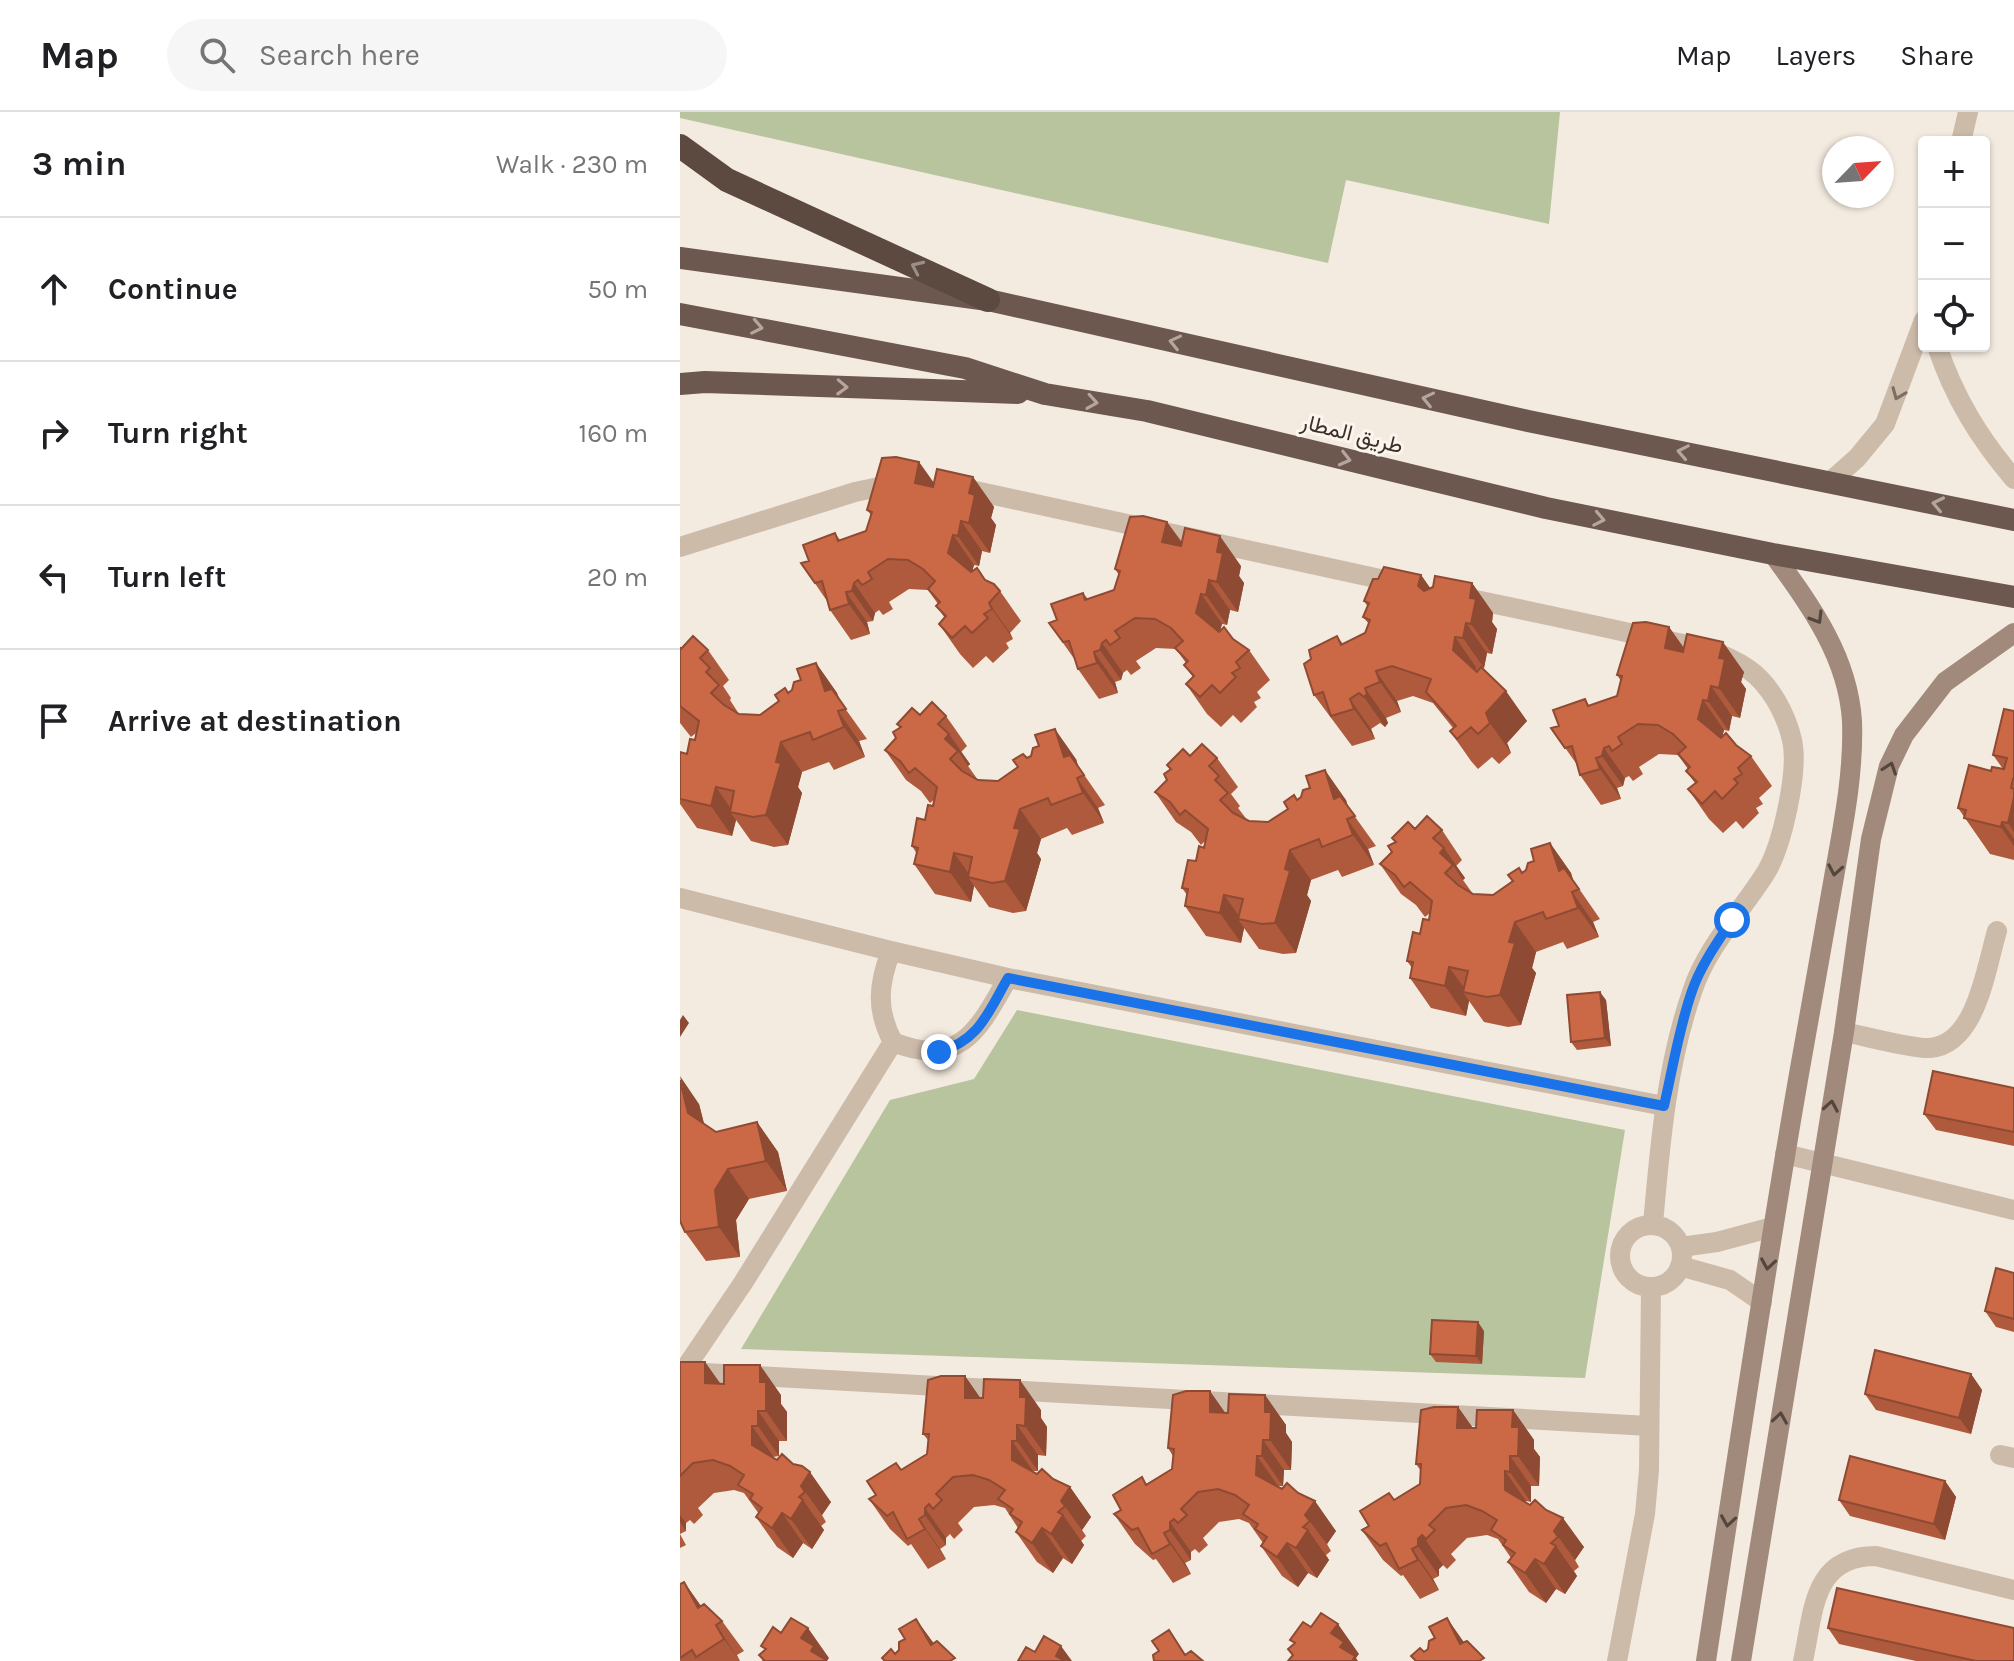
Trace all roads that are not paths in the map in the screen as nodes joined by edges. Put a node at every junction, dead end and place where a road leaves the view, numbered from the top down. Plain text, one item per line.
1 (1968, 112) edge
2 (1962, 136) edge
3 (680, 146) edge
4 (680, 258) edge
5 (988, 300) junction
6 (680, 314) edge
7 (1918, 336) edge
8 (1939, 352) edge
9 (680, 384) edge
10 (1045, 394) junction
11 (2014, 479) edge
12 (1831, 481) junction
13 (2014, 520) edge
14 (680, 547) edge
15 (1773, 554) junction
16 (2014, 597) edge
17 (2014, 633) edge
18 (1842, 833) junction
19 (1871, 839) junction
20 (680, 898) edge
21 (1997, 931) dead end
22 (891, 951) junction
23 (1008, 978) junction
24 (1844, 1032) junction
25 (893, 1042) junction
26 (1664, 1106) junction
27 (1785, 1154) junction
28 (1821, 1163) junction
29 (2014, 1210) edge
30 (1653, 1224) junction
31 (1773, 1227) junction
32 (1680, 1257) junction
33 (1651, 1287) junction
34 (1762, 1302) junction
35 (681, 1374) edge
36 (1649, 1426) junction
37 (2014, 1590) edge
38 (1617, 1661) edge
39 (1706, 1661) edge
40 (1741, 1661) edge
41 (1803, 1661) edge

1 - 2 street
5 -> 3 highway
4 - 5 highway
12 -> 5 highway
6 -> 10 highway, طريق المطار
7 -> 12 street
8 - 11 street
9 -> 10 highway
10 -> 15 highway, طريق المطار
13 -> 12 highway
14 - 26 street
15 - 16 highway, طريق المطار
15 -> 18 main road
19 -> 17 main road
18 - 19 main road
18 -> 27 main road
19 - 24 main road
20 - 22 street
21 - 24 street
22 - 23 street
22 - 25 street
23 - 25 street
23 - 26 street
28 -> 24 main road
25 - 35 street
26 - 30 street
27 - 28 street
27 - 31 main road
28 - 29 street
40 -> 28 main road
30 - 32 street
30 - 33 street
31 - 32 street
31 -> 34 main road
32 - 33 street
32 - 34 street
33 - 36 street
34 -> 39 main road
35 - 36 street
36 - 38 street
37 - 41 street

